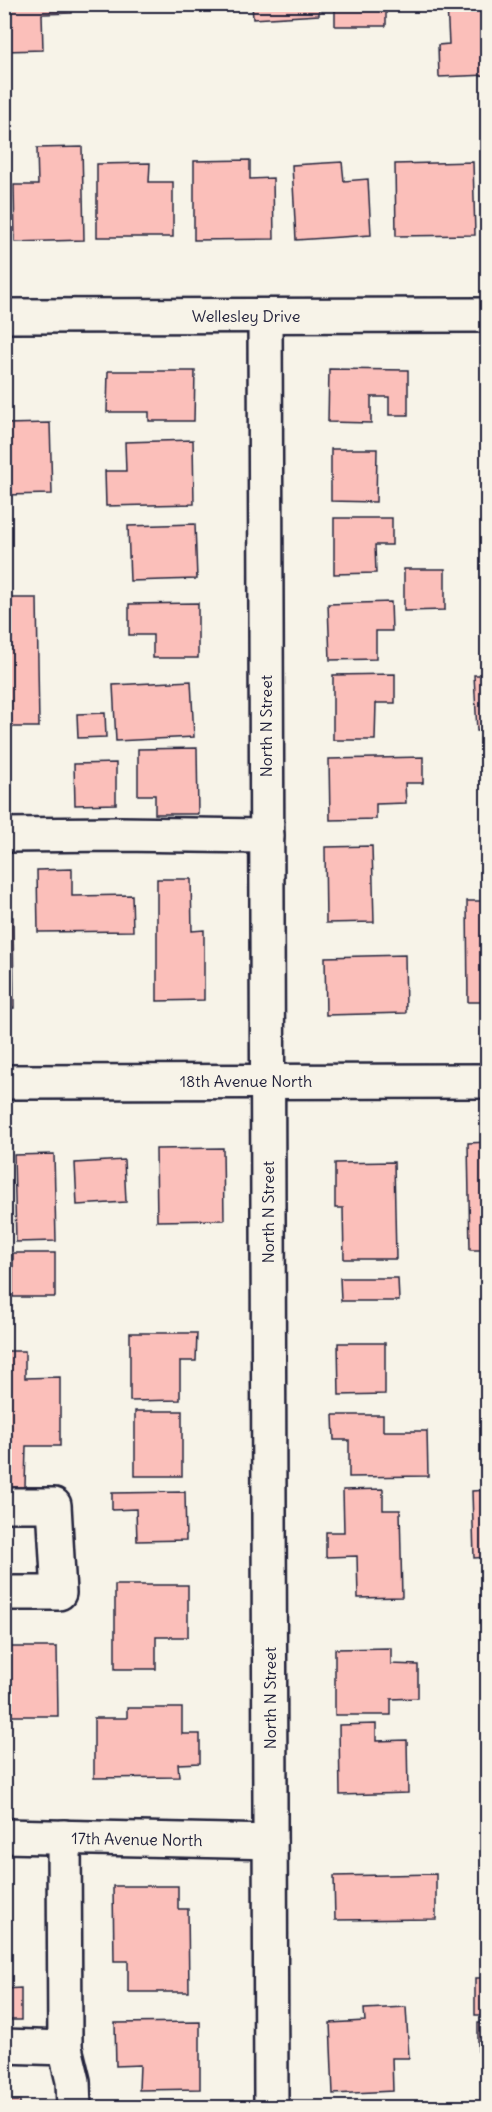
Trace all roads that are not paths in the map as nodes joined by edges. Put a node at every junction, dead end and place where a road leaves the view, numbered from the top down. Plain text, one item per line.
1 (488, 315) edge
2 (4, 316) edge
3 (265, 316) junction
4 (4, 836) edge
5 (267, 836) junction
6 (268, 1081) junction
7 (488, 1081) edge
8 (4, 1082) edge
9 (4, 1505) edge
10 (4, 1593) edge
11 (4, 1836) edge
12 (64, 1837) junction
13 (270, 1842) junction
14 (4, 2046) edge
15 (64, 2048) junction
16 (74, 2108) edge
17 (271, 2108) edge

1 - 3 street, Wellesley Drive
2 - 3 street, Wellesley Drive
3 - 5 street, North N Street
4 - 5 street
5 - 6 street, North N Street
6 - 7 street, 18th Avenue North
6 - 8 street, 18th Avenue North
6 - 13 street, North N Street
9 - 10 street
11 - 12 street, 17th Avenue North
12 - 13 street, 17th Avenue North
12 - 15 street
13 - 17 street, North N Street
14 - 15 street
15 - 16 street

